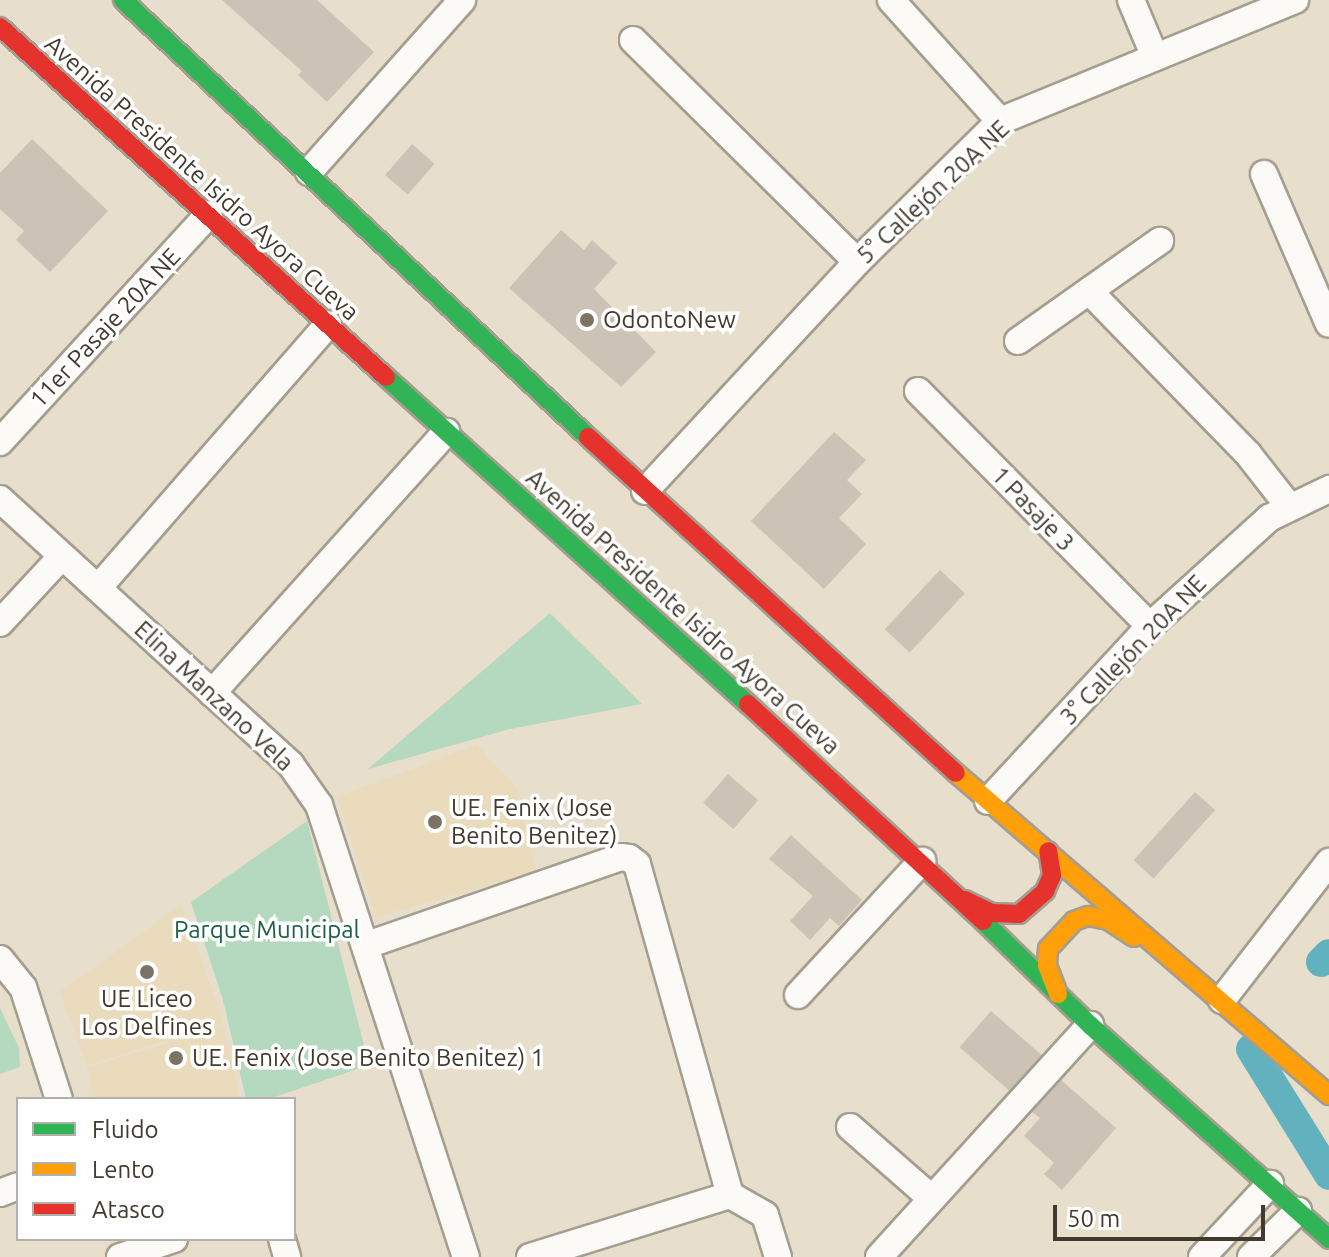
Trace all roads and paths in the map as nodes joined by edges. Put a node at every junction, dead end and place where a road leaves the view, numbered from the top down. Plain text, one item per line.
1 (123, 0) edge
2 (462, 0) edge
3 (891, 0) edge
4 (1131, 0) edge
5 (1295, 0) edge
6 (0, 27) edge
7 (633, 40) dead end
8 (1155, 57) junction
9 (1000, 121) junction
10 (309, 172) junction
11 (1264, 174) dead end
12 (209, 214) junction
13 (1160, 241) dead end
14 (857, 262) junction
15 (1089, 291) junction
16 (328, 324) junction
17 (1329, 324) edge
18 (1018, 341) dead end
19 (918, 391) dead end
20 (446, 432) junction
21 (0, 442) edge
22 (1329, 489) edge
23 (645, 491) junction
24 (0, 499) edge
25 (1288, 505) junction
26 (62, 556) junction
27 (98, 588) junction
28 (0, 623) edge
29 (1150, 626) junction
30 (212, 693) junction
31 (988, 801) junction
32 (1048, 851) junction
33 (922, 861) junction
34 (1329, 862) edge
35 (960, 897) junction
36 (367, 945) junction
37 (0, 959) edge
38 (1186, 969) junction
39 (1058, 994) junction
40 (798, 995) dead end
41 (1222, 1000) junction
42 (1090, 1025) junction
43 (1329, 1095) edge
44 (58, 1097) edge
45 (850, 1127) dead end
46 (1270, 1184) junction
47 (730, 1195) junction
48 (931, 1198) junction
49 (1298, 1211) junction
50 (1329, 1239) edge
51 (168, 1241) edge
52 (120, 1257) edge
53 (466, 1257) edge
54 (530, 1257) edge
55 (778, 1257) edge
56 (879, 1257) edge
57 (1202, 1257) edge
58 (1251, 1257) edge

1 - 10 main road
2 - 10 street
3 - 9 street
4 - 8 street
5 - 8 street, 5° Callejón 20A NE
6 - 12 main road, Avenida Presidente Isidro Ayora Cueva
7 - 14 street
8 - 9 street, 5° Callejón 20A NE
9 - 14 street, 5° Callejón 20A NE
10 - 23 main road
11 - 17 street
12 - 16 main road, Avenida Presidente Isidro Ayora Cueva
12 - 21 street, 11er Pasaje 20A NE
13 - 15 street
14 - 23 street, 5° Callejón 20A NE
15 - 18 street
15 - 25 street
16 - 20 main road, Avenida Presidente Isidro Ayora Cueva
16 - 27 street
19 - 29 street, 1 Pasaje 3
20 - 30 street
20 - 33 main road, Avenida Presidente Isidro Ayora Cueva
22 - 25 street, 3° Callejón 20A NE
23 - 31 main road
24 - 26 street, Elina Manzano Vela
25 - 29 street, 3° Callejón 20A NE
26 - 27 street, Elina Manzano Vela
26 - 28 street
27 - 30 street, Elina Manzano Vela
29 - 31 street, 3° Callejón 20A NE
30 - 36 street, Elina Manzano Vela
31 - 32 main road
32 - 35 main road
32 - 38 main road
33 - 35 main road, Avenida Presidente Isidro Ayora Cueva
33 - 40 street
34 - 41 street
35 - 39 main road, Avenida Presidente Isidro Ayora Cueva
36 - 47 street
36 - 53 street, Elina Manzano Vela
37 - 44 street
38 - 39 main road
38 - 41 main road
39 - 42 main road, Avenida Presidente Isidro Ayora Cueva
41 - 43 main road
42 - 46 main road, Avenida Presidente Isidro Ayora Cueva
42 - 48 street
45 - 48 street
46 - 49 main road, Avenida Presidente Isidro Ayora Cueva
46 - 57 street
47 - 54 street
47 - 55 street
48 - 56 street
49 - 50 main road, Avenida Presidente Isidro Ayora Cueva
49 - 58 street
51 - 52 street

